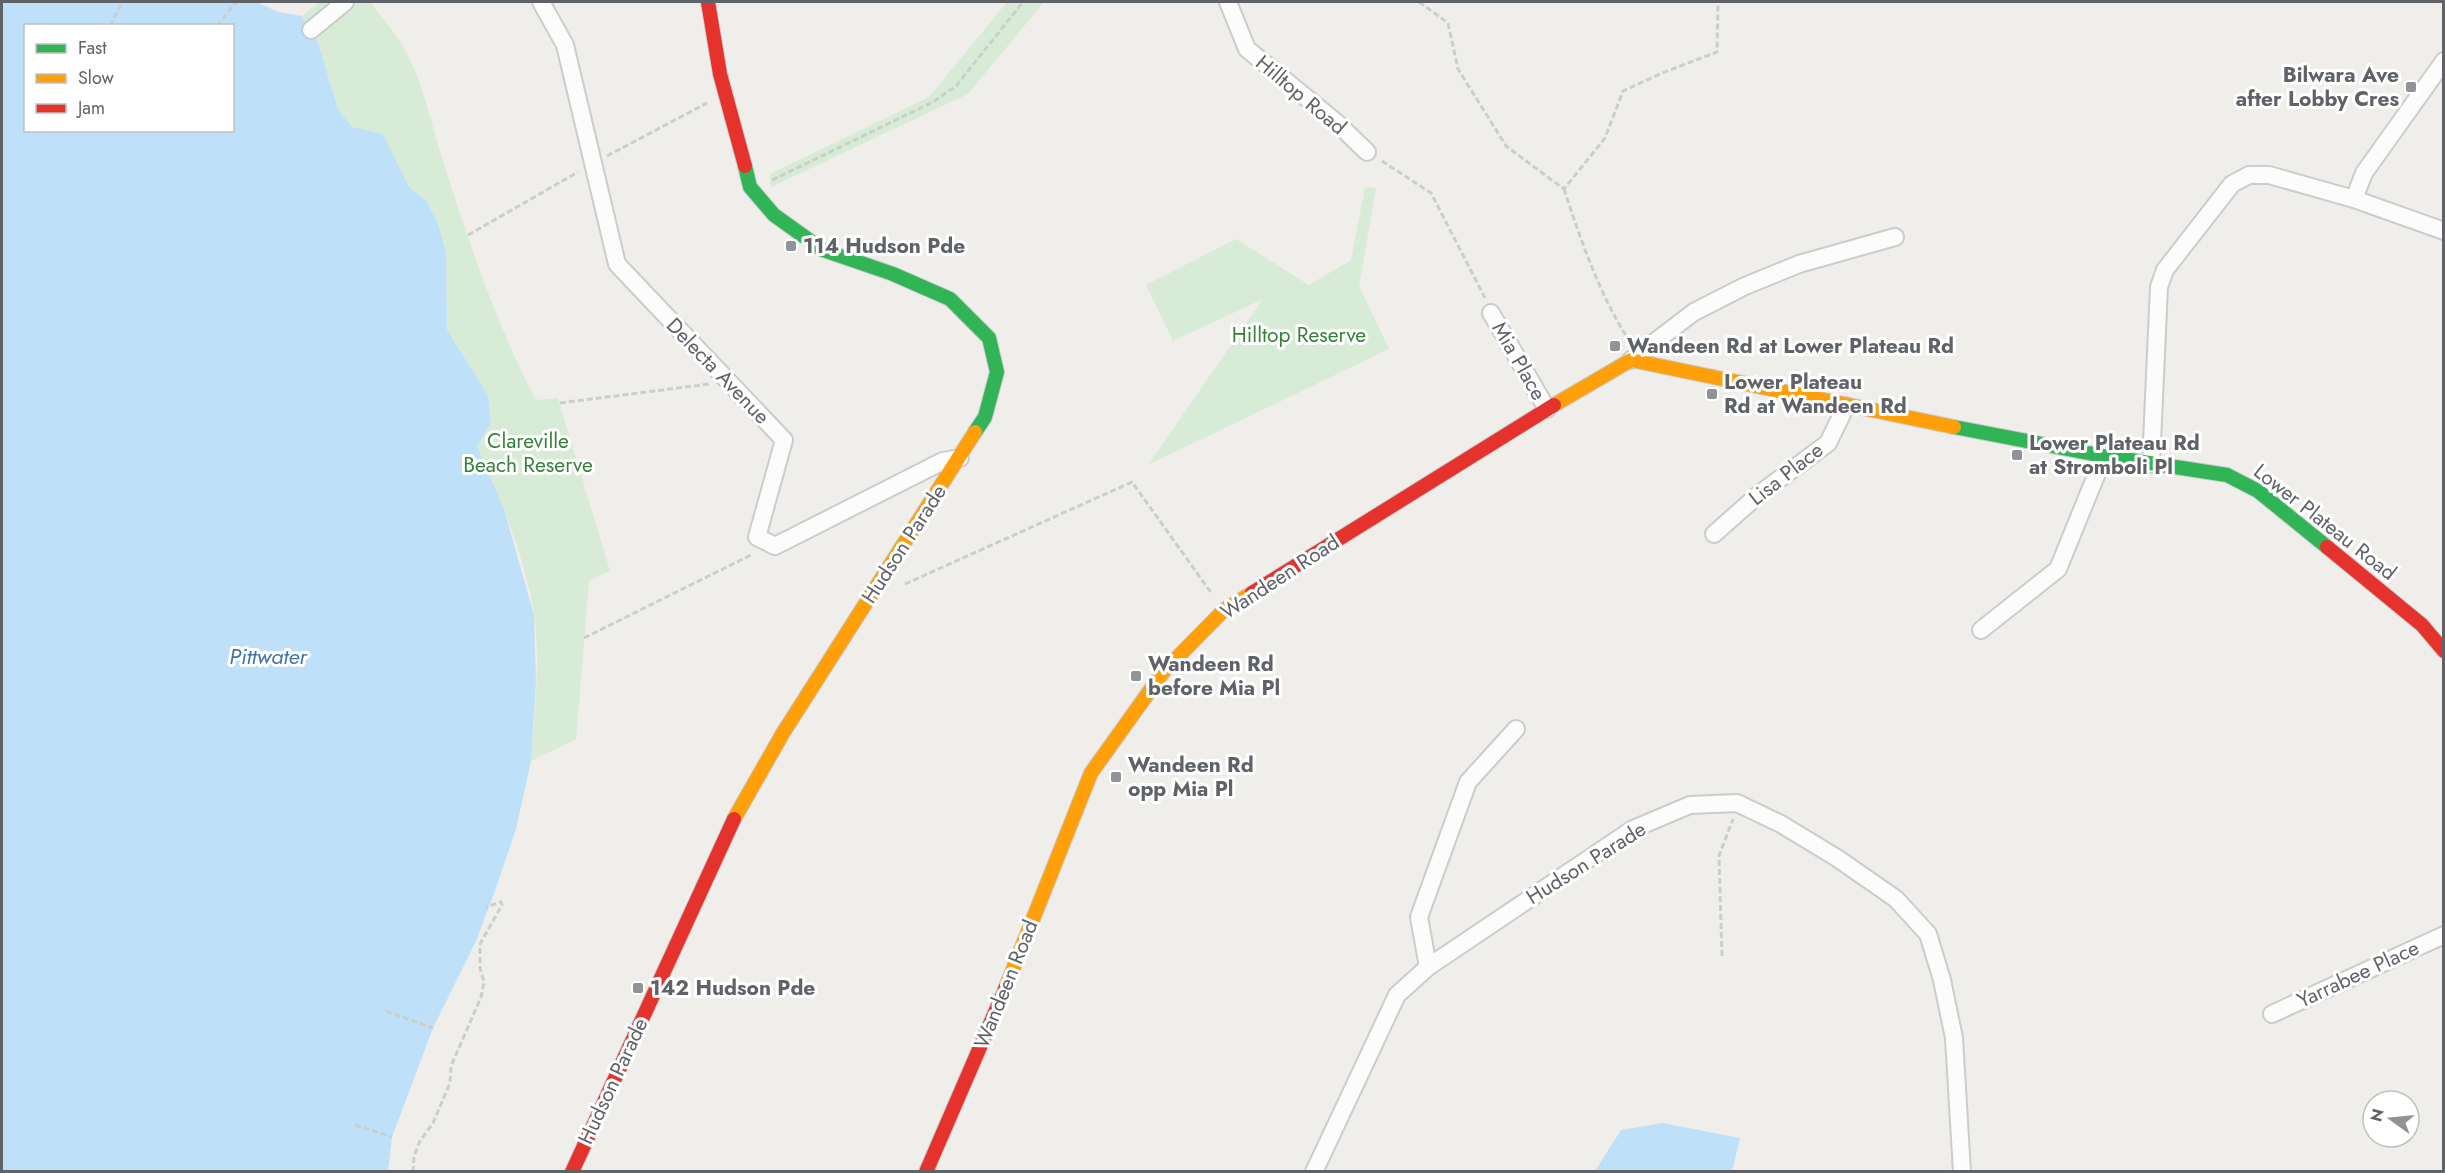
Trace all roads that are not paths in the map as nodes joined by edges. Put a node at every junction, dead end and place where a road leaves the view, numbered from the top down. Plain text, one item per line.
1 (345, 2) edge
2 (540, 2) edge
3 (708, 2) edge
4 (1228, 2) edge
5 (311, 30) dead end
6 (2444, 61) edge
7 (1366, 152) road end
8 (2354, 199) junction
9 (2444, 231) edge
10 (1895, 237) dead end
11 (1491, 313) road end
12 (1634, 357) junction
13 (1846, 406) junction
14 (1547, 409) junction
15 (2104, 456) junction
16 (960, 459) junction
17 (2151, 464) junction
18 (1714, 534) dead end
19 (1981, 630) dead end
20 (2444, 651) edge
21 (1516, 729) dead end
22 (2444, 935) edge
23 (1428, 967) junction
24 (2272, 1014) dead end
25 (572, 1172) edge
26 (926, 1172) edge
27 (1314, 1172) edge
28 (1962, 1172) edge

1 - 5 street
2 - 16 street, Delecta Avenue
3 - 16 street, Hudson Parade
4 - 7 street, Hilltop Road
6 - 8 street
8 - 9 street
8 - 17 street
10 - 12 street, Wandeen Road
11 - 14 street, Mia Place
12 - 13 street, Lower Plateau Road
12 - 14 street, Wandeen Road
13 - 15 street, Lower Plateau Road
13 - 18 street, Lisa Place
14 - 26 street, Wandeen Road
15 - 17 street, Lower Plateau Road
15 - 19 street
16 - 25 street, Hudson Parade
17 - 20 street, Lower Plateau Road
21 - 23 street
22 - 24 street, Yarrabee Place
23 - 27 street, Hudson Parade
23 - 28 street, Hudson Parade

